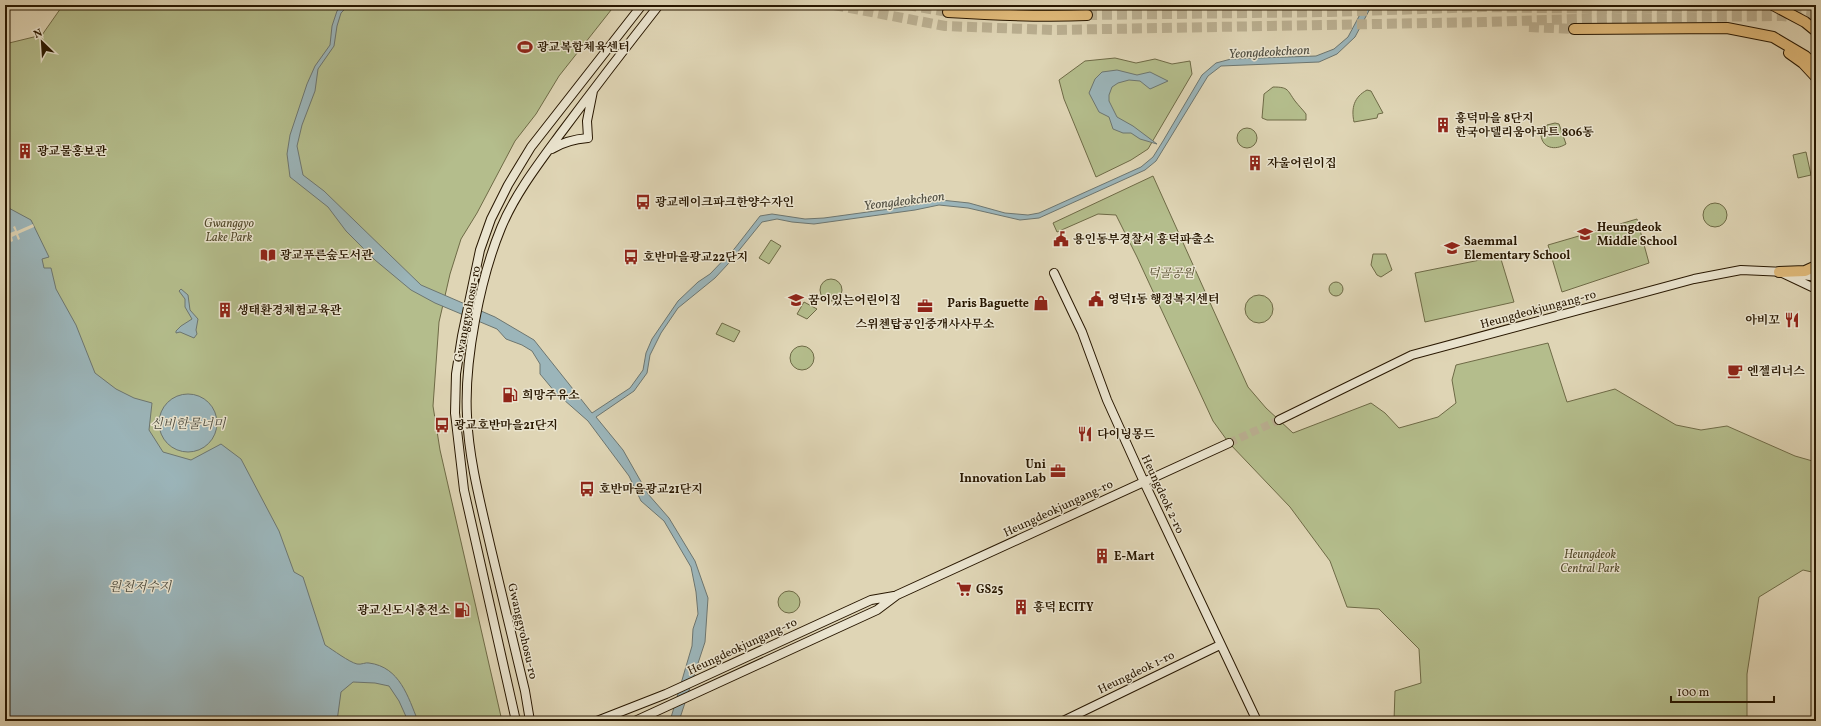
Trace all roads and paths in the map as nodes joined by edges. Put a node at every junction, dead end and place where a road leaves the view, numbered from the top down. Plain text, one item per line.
1 (642, 5) edge
2 (659, 5) edge
3 (1773, 5) edge
4 (1785, 5) edge
5 (948, 12) tunnel mouth
6 (1087, 15) tunnel mouth
7 (1816, 22) edge
8 (1574, 29) tunnel mouth
9 (1816, 31) edge
10 (1755, 34) junction
11 (1816, 66) edge
12 (1816, 77) edge
13 (594, 86) junction
14 (548, 151) junction
15 (1816, 266) edge
16 (1779, 272) junction
17 (1054, 274) dead end
18 (1816, 277) edge
19 (1816, 289) edge
20 (1279, 420) tunnel mouth
21 (1229, 442) tunnel mouth
22 (1144, 482) junction
23 (896, 595) junction
24 (1220, 645) junction
25 (527, 706) junction
26 (516, 721) edge
27 (530, 721) edge
28 (536, 721) edge
29 (597, 721) edge
30 (635, 721) edge
31 (1063, 721) edge
32 (1257, 721) edge

1 - 26 street, Gwanggyohosu-ro
2 - 13 street, Gwanggyohosu-ro
3 - 9 highway
4 - 7 highway
5 - 6 highway
8 - 10 highway
10 - 11 highway
10 - 12 highway
13 - 14 street, Gwanggyohosu-ro
13 - 14 street
14 - 25 street, Gwanggyohosu-ro
15 - 16 highway
16 - 18 street, Heungdeokjungang-ro
16 - 19 street
16 - 20 street, Heungdeokjungang-ro
17 - 22 street, Heungdeok 2-ro
21 - 22 street, Heungdeokjungang-ro
22 - 23 street, Heungdeokjungang-ro
22 - 24 street, Heungdeok 2-ro
23 - 29 street, Heungdeokjungang-ro
23 - 30 street, Heungdeokjungang-ro
24 - 31 street, Heungdeok 1-ro
24 - 32 street, Heungdeok 2-ro
25 - 27 street, Gwanggyohosu-ro
25 - 28 street

